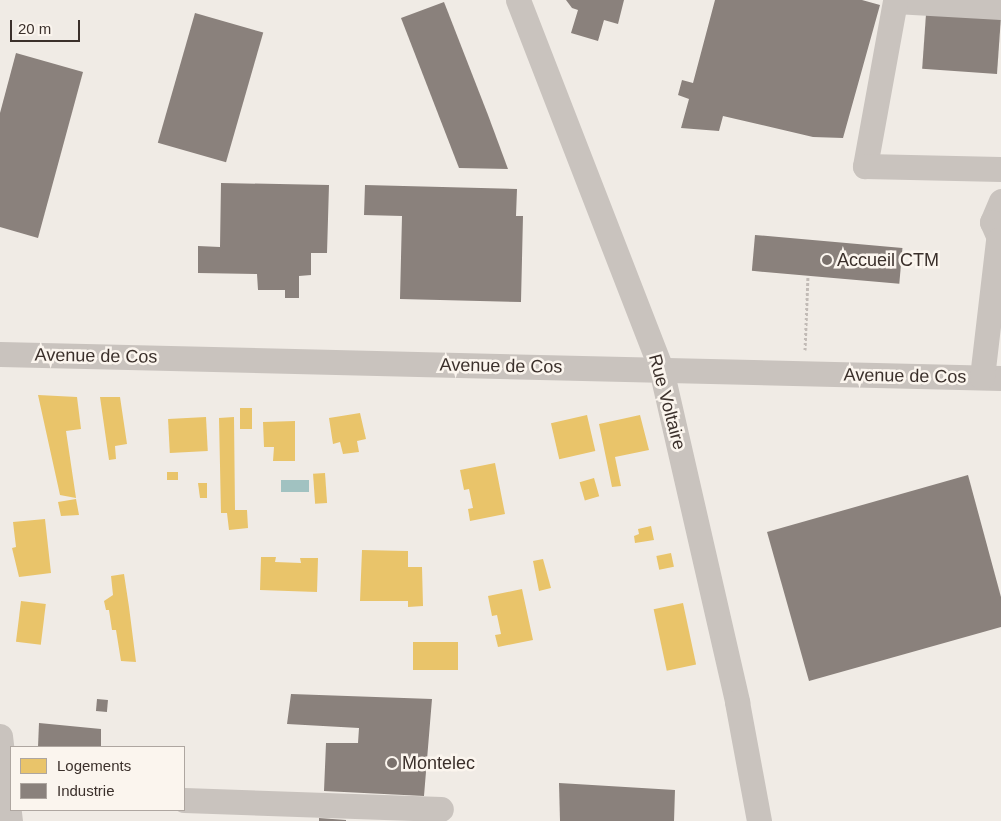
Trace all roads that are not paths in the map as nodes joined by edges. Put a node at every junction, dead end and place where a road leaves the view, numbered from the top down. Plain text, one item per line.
1 (518, 0) edge
2 (1001, 7) edge
3 (1001, 169) edge
4 (1001, 201) edge
5 (1000, 241) edge
6 (0, 354) edge
7 (661, 369) junction
8 (995, 375) edge
9 (0, 736) edge
10 (6, 787) edge
11 (185, 800) edge
12 (441, 809) dead end
13 (10, 821) edge
14 (759, 821) edge

1 - 7 street, Rue Voltaire
2 - 3 street
4 - 5 street
5 - 8 street
6 - 7 street, Avenue de Cos
7 - 8 street, Avenue de Cos
7 - 14 street, Rue Voltaire
9 - 10 street
10 - 13 street
11 - 12 street

